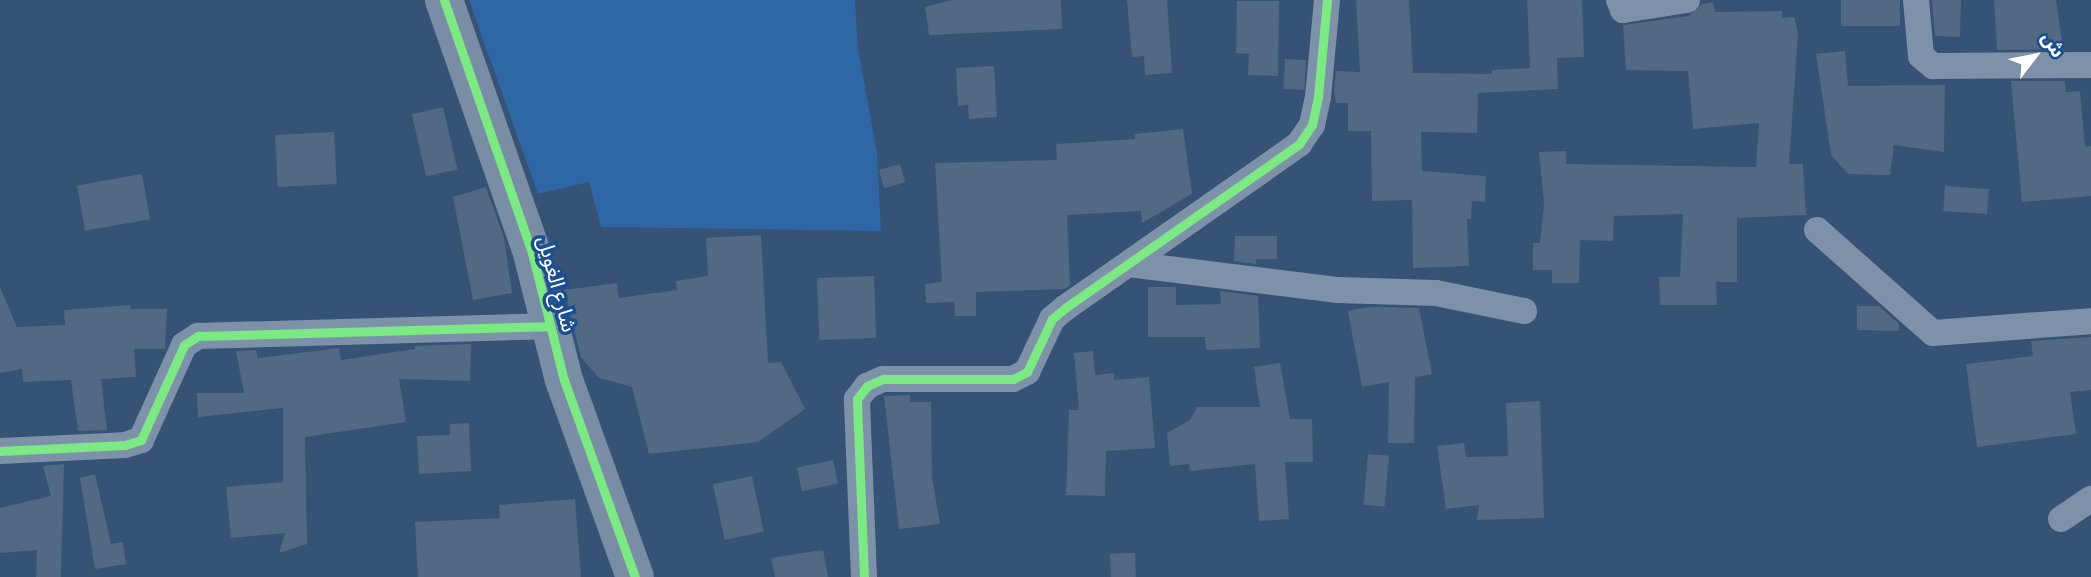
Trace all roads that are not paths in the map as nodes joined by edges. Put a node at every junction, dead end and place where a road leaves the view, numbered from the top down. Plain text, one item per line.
1 (444, 0) edge
2 (1327, 0) edge
3 (1619, 0) edge
4 (1687, 0) edge
5 (1916, 0) edge
6 (2091, 65) edge
7 (1817, 230) dead end
8 (1129, 264) junction
9 (1524, 311) dead end
10 (2091, 321) edge
11 (551, 326) junction
12 (0, 451) edge
13 (2091, 499) edge
14 (2061, 519) dead end
15 (635, 577) edge
16 (864, 577) edge

1 - 11 street, شارع الغويل
2 - 8 street
3 - 4 street
5 - 6 street
7 - 10 street
8 - 9 street
8 - 16 street
11 - 12 street
11 - 15 street, شارع الغويل
13 - 14 street

